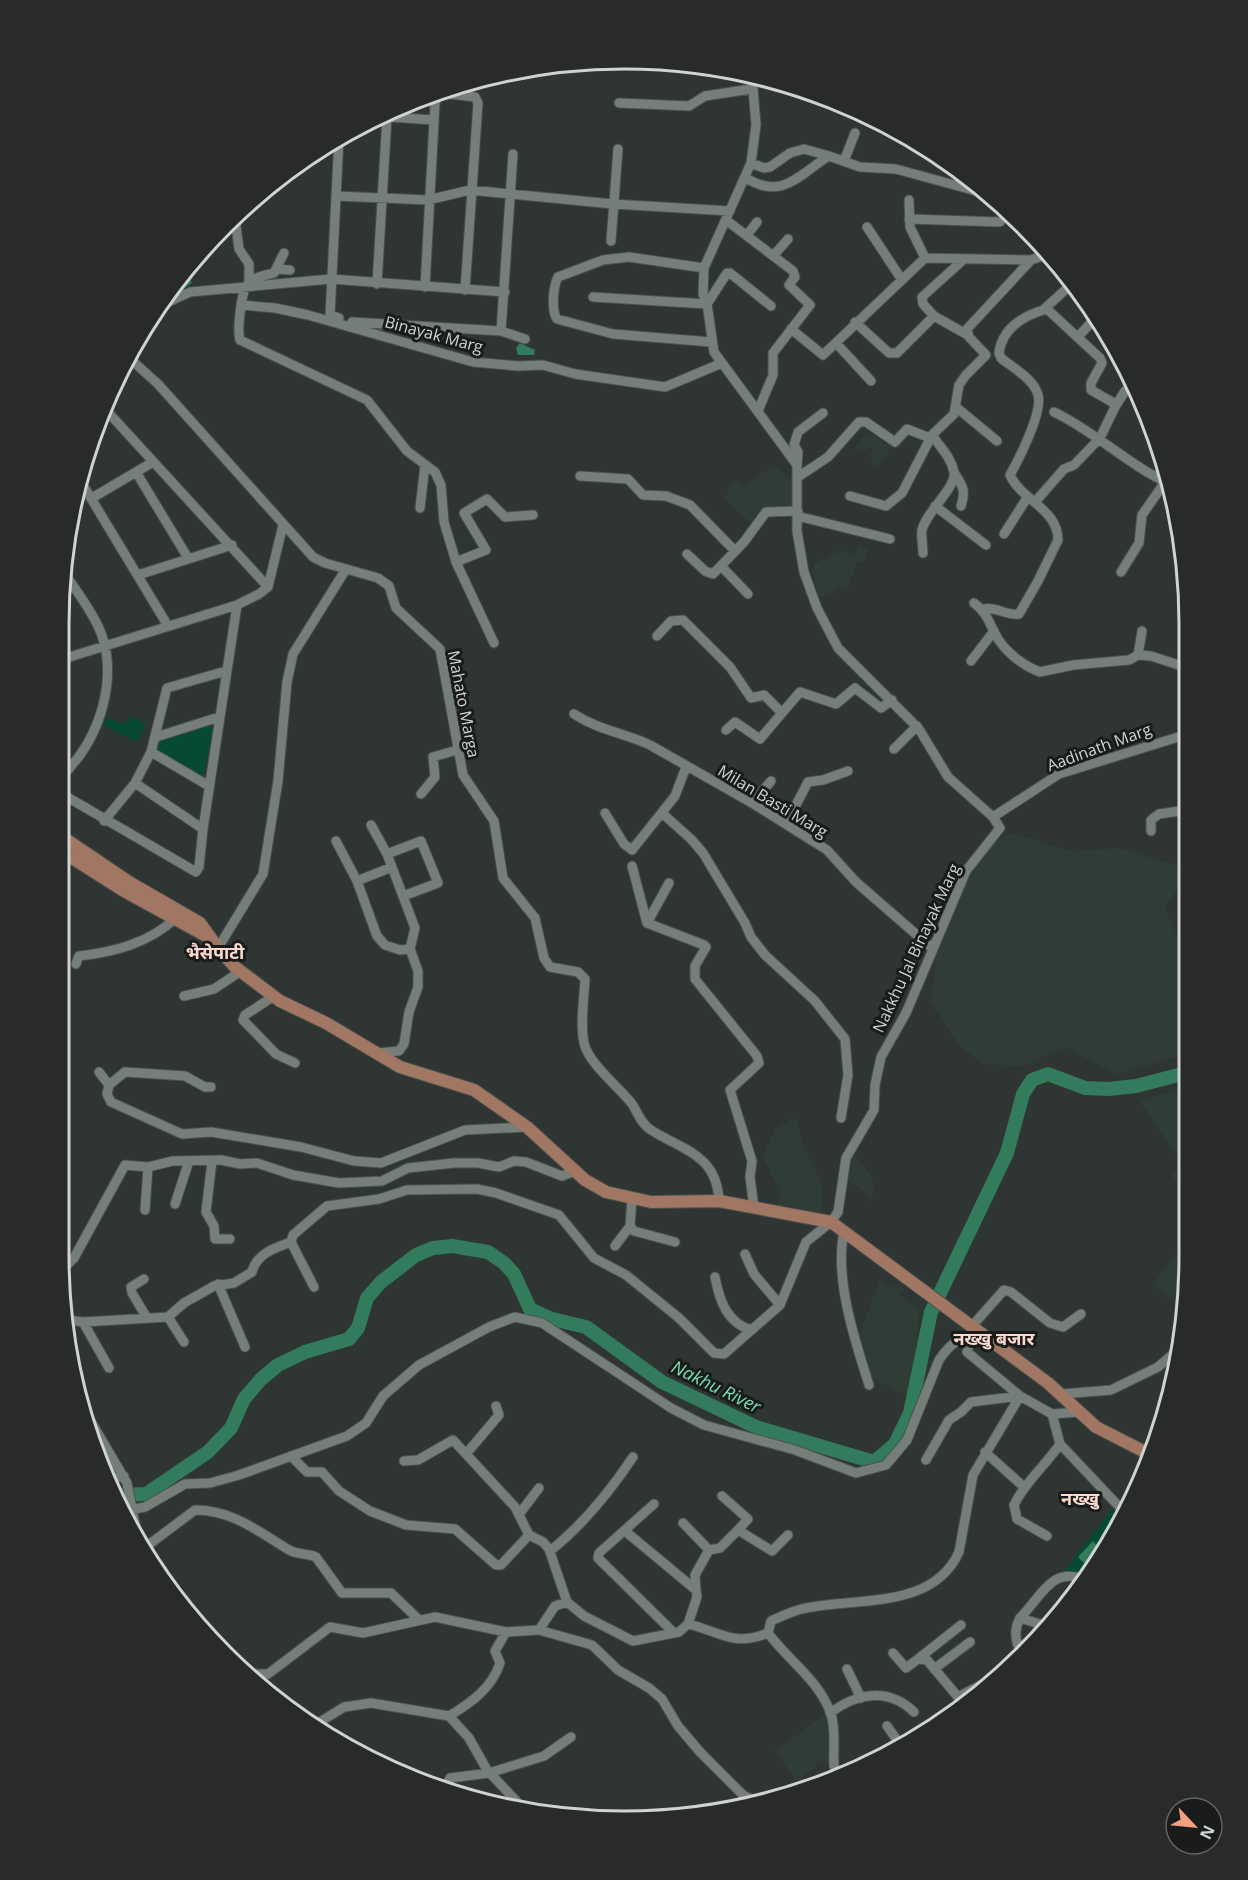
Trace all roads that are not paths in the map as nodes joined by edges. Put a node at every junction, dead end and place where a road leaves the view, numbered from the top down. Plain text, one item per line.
1 (751, 84) edge
2 (751, 89) junction
3 (456, 95) edge
4 (435, 102) edge
5 (619, 103) dead end
6 (398, 117) edge
7 (433, 120) junction
8 (382, 125) edge
9 (855, 133) dead end
10 (338, 149) edge
11 (618, 149) dead end
12 (513, 154) dead end
13 (829, 156) junction
14 (844, 161) junction
15 (751, 163) junction
16 (746, 178) junction
17 (967, 188) edge
18 (470, 190) junction
19 (511, 194) junction
20 (336, 196) junction
21 (382, 199) junction
22 (428, 200) junction
23 (909, 200) dead end
24 (613, 204) junction
25 (728, 216) junction
26 (909, 219) junction
27 (757, 222) dead end
28 (1000, 222) dead end
29 (867, 227) dead end
30 (236, 228) edge
31 (747, 235) junction
32 (788, 239) dead end
33 (611, 241) dead end
34 (284, 253) dead end
35 (774, 255) junction
36 (1040, 257) edge
37 (925, 258) junction
38 (963, 260) junction
39 (1031, 260) junction
40 (704, 268) junction
41 (277, 269) junction
42 (290, 270) dead end
43 (331, 279) junction
44 (902, 279) junction
45 (377, 284) junction
46 (247, 285) junction
47 (425, 287) junction
48 (1066, 289) edge
49 (465, 290) junction
50 (505, 292) junction
51 (593, 297) dead end
52 (175, 299) edge
53 (707, 304) junction
54 (242, 305) junction
55 (771, 306) dead end
56 (1043, 309) junction
57 (934, 316) junction
58 (855, 322) junction
59 (1090, 324) edge
60 (791, 329) junction
61 (501, 331) junction
62 (966, 334) junction
63 (1078, 337) junction
64 (525, 339) dead end
65 (711, 342) junction
66 (836, 343) junction
67 (999, 353) junction
68 (986, 355) junction
69 (134, 363) edge
70 (722, 363) junction
71 (871, 381) dead end
72 (1125, 391) dead end
73 (956, 407) junction
74 (1115, 407) junction
75 (758, 411) junction
76 (823, 412) dead end
77 (1054, 412) dead end
78 (110, 414) edge
79 (931, 436) junction
80 (1100, 438) junction
81 (997, 441) dead end
82 (153, 462) junction
83 (425, 465) junction
84 (797, 465) junction
85 (136, 472) junction
86 (955, 474) junction
87 (580, 476) dead end
88 (798, 477) junction
89 (1159, 478) edge
90 (86, 489) edge
91 (1162, 491) edge
92 (850, 496) dead end
93 (92, 498) junction
94 (1031, 500) junction
95 (935, 506) junction
96 (961, 506) dead end
97 (420, 508) dead end
98 (798, 514) junction
99 (533, 515) dead end
100 (282, 525) junction
101 (1004, 534) dead end
102 (890, 539) dead end
103 (986, 544) dead end
104 (231, 545) junction
105 (735, 551) junction
106 (687, 554) dead end
107 (923, 554) dead end
108 (188, 558) junction
109 (456, 562) junction
110 (722, 567) junction
111 (346, 569) junction
112 (1121, 572) dead end
113 (138, 575) junction
114 (71, 583) edge
115 (268, 586) junction
116 (748, 594) dead end
117 (974, 603) dead end
118 (237, 605) junction
119 (983, 609) junction
120 (168, 626) junction
121 (994, 631) junction
122 (1142, 631) dead end
123 (657, 636) dead end
124 (494, 643) dead end
125 (104, 646) junction
126 (1138, 655) junction
127 (69, 657) edge
128 (971, 661) dead end
129 (1179, 665) edge
130 (226, 671) junction
131 (892, 700) junction
132 (782, 713) junction
133 (574, 714) dead end
134 (219, 717) junction
135 (917, 726) junction
136 (726, 730) dead end
137 (156, 737) junction
138 (1179, 737) edge
139 (894, 749) dead end
140 (457, 750) junction
141 (151, 752) junction
142 (69, 767) edge
143 (686, 767) junction
144 (848, 771) dead end
145 (771, 781) dead end
146 (135, 783) junction
147 (209, 786) junction
148 (421, 794) dead end
149 (69, 798) edge
150 (752, 803) junction
151 (1179, 811) edge
152 (605, 813) dead end
153 (662, 813) junction
154 (993, 817) junction
155 (104, 821) junction
156 (786, 824) junction
157 (371, 825) dead end
158 (203, 829) junction
159 (1151, 831) dead end
160 (336, 841) dead end
161 (69, 842) edge
162 (387, 854) junction
163 (69, 855) edge
164 (392, 867) junction
165 (632, 867) dead end
166 (357, 881) junction
167 (669, 883) dead end
168 (126, 886) junction
169 (403, 897) junction
170 (175, 919) junction
171 (647, 923) junction
172 (214, 943) junction
173 (410, 949) junction
174 (933, 949) junction
175 (76, 964) dead end
176 (241, 971) junction
177 (184, 996) dead end
178 (274, 996) junction
179 (378, 1053) junction
180 (295, 1063) dead end
181 (99, 1072) dead end
182 (109, 1085) junction
183 (212, 1087) dead end
184 (841, 1118) dead end
185 (527, 1127) junction
186 (189, 1161) junction
187 (212, 1161) junction
188 (148, 1167) junction
189 (575, 1171) junction
190 (633, 1198) junction
191 (719, 1201) junction
192 (175, 1204) dead end
193 (754, 1208) junction
194 (145, 1210) dead end
195 (831, 1222) junction
196 (630, 1226) junction
197 (844, 1232) junction
198 (231, 1239) dead end
199 (291, 1242) junction
200 (675, 1242) dead end
201 (615, 1246) dead end
202 (745, 1254) dead end
203 (69, 1263) edge
204 (715, 1277) dead end
205 (144, 1279) dead end
206 (218, 1284) junction
207 (314, 1287) dead end
208 (780, 1305) junction
209 (1081, 1314) dead end
210 (168, 1317) junction
211 (147, 1318) junction
212 (73, 1321) edge
213 (83, 1322) junction
214 (977, 1329) junction
215 (752, 1330) junction
216 (184, 1342) dead end
217 (245, 1347) dead end
218 (1169, 1358) edge
219 (109, 1368) dead end
220 (869, 1385) dead end
221 (1062, 1394) junction
222 (1020, 1396) junction
223 (496, 1407) dead end
224 (1080, 1412) junction
225 (1052, 1414) junction
226 (98, 1433) edge
227 (1060, 1444) junction
228 (1143, 1451) edge
229 (985, 1452) junction
230 (466, 1454) junction
231 (291, 1456) junction
232 (633, 1457) dead end
233 (926, 1460) dead end
234 (404, 1461) dead end
235 (116, 1478) edge
236 (125, 1479) junction
237 (539, 1488) dead end
238 (1024, 1488) junction
239 (722, 1496) dead end
240 (654, 1504) dead end
241 (130, 1507) edge
242 (1119, 1507) edge
243 (520, 1513) junction
244 (683, 1523) dead end
245 (738, 1530) junction
246 (626, 1531) junction
247 (529, 1535) junction
248 (788, 1535) dead end
249 (1047, 1536) dead end
250 (150, 1544) edge
251 (709, 1550) junction
252 (549, 1551) junction
253 (1076, 1576) edge
254 (696, 1590) junction
255 (567, 1602) junction
256 (1020, 1618) junction
257 (419, 1620) junction
258 (688, 1624) junction
259 (1039, 1624) edge
260 (961, 1625) dead end
261 (539, 1630) junction
262 (506, 1632) junction
263 (674, 1633) junction
264 (768, 1633) junction
265 (970, 1642) dead end
266 (1018, 1646) edge
267 (893, 1653) dead end
268 (918, 1659) junction
269 (848, 1669) dead end
270 (934, 1669) junction
271 (259, 1674) edge
272 (965, 1693) edge
273 (861, 1698) junction
274 (914, 1712) dead end
275 (830, 1713) junction
276 (449, 1716) junction
277 (322, 1721) edge
278 (887, 1726) dead end
279 (571, 1737) dead end
280 (896, 1740) edge
281 (836, 1769) edge
282 (489, 1773) junction
283 (448, 1783) edge
284 (747, 1797) edge
285 (515, 1800) edge

1 - 2 street
2 - 5 street
2 - 15 street
3 - 18 street
4 - 7 street
6 - 7 street
7 - 22 street
8 - 21 street
9 - 14 street
10 - 20 street
11 - 24 street
12 - 19 street
13 - 14 street
13 - 15 street
13 - 16 street
14 - 17 street
15 - 16 street
16 - 25 street
18 - 19 street
18 - 22 street
18 - 49 street
19 - 24 street
19 - 50 street
20 - 21 street
20 - 43 street
21 - 22 street
21 - 45 street
22 - 47 street
23 - 26 street
24 - 25 street
24 - 33 street
25 - 31 street
25 - 40 street
26 - 28 street
26 - 37 street
27 - 31 street
29 - 44 street
30 - 46 street
31 - 35 street
32 - 35 street
34 - 41 street
35 - 60 street
36 - 39 street
37 - 38 street
37 - 44 street
38 - 39 street
38 - 57 street
39 - 62 street
40 - 53 street
40 - 65 street
41 - 42 street
41 - 46 street
43 - 45 street
43 - 46 street
43 - 61 street
44 - 58 street
45 - 47 street
46 - 52 street
46 - 54 street
47 - 49 street
48 - 56 street
49 - 50 street
50 - 61 street
51 - 53 street
53 - 55 street
53 - 65 street
54 - 70 street, Binayak Marg
54 - 83 street
56 - 63 street
56 - 67 street
57 - 58 street
57 - 62 street
58 - 66 street
59 - 63 street
60 - 66 street
60 - 75 street
61 - 64 street
62 - 68 street
63 - 74 street
65 - 70 street
66 - 71 street
67 - 68 street
67 - 94 street
68 - 73 street
69 - 100 street, Mahato Marga
70 - 75 street
72 - 74 street
73 - 79 street
73 - 81 street
74 - 80 street
75 - 84 street
76 - 84 street
77 - 80 street
78 - 82 street
79 - 86 street
79 - 88 street
79 - 92 street
80 - 89 street
80 - 94 street
82 - 85 street
82 - 104 street
83 - 97 street
83 - 109 street
84 - 88 street
85 - 93 street
85 - 108 street
86 - 95 street
86 - 96 street
87 - 105 street
88 - 98 street
90 - 93 street
91 - 112 street
93 - 113 street
94 - 101 street
94 - 119 street
95 - 103 street
95 - 107 street
98 - 102 street
98 - 105 street
98 - 131 street
99 - 109 street
100 - 111 street, Mahato Marga
100 - 115 street
104 - 108 street
104 - 115 street
105 - 110 street
106 - 110 street
108 - 113 street
109 - 124 street
110 - 116 street
111 - 140 street, Mahato Marga
111 - 172 street
113 - 120 street
114 - 125 street
115 - 118 street
117 - 119 street
118 - 120 street
118 - 130 street
119 - 121 street
120 - 125 street
121 - 126 street
121 - 128 street
122 - 126 street
123 - 132 street
125 - 127 street
125 - 142 street
126 - 129 street
130 - 134 street
130 - 137 street
131 - 132 street
131 - 135 street
132 - 136 street
133 - 143 street, Milan Basti Marg
134 - 137 street
134 - 147 street
135 - 139 street
135 - 154 street
137 - 141 street
138 - 154 street, Aadinath Marg
140 - 148 street
140 - 191 street, Mahato Marga
141 - 146 street
141 - 147 street
143 - 150 street, Milan Basti Marg
143 - 153 street
144 - 156 street
145 - 150 street
146 - 155 street
146 - 158 street
147 - 158 street
149 - 155 street
150 - 156 street, Milan Basti Marg
151 - 159 street
152 - 153 street
153 - 184 street
154 - 174 street, Nakkhu Jal Binayak Marg
155 - 158 street
156 - 174 street, Milan Basti Marg
157 - 162 street
160 - 166 street
161 - 168 main road
162 - 164 street
162 - 169 street
163 - 168 main road
164 - 166 street
164 - 169 street
165 - 171 street
166 - 173 street
167 - 171 street
168 - 170 main road
168 - 172 main road
169 - 173 street
170 - 172 main road
170 - 175 street
171 - 193 street
172 - 176 main road
173 - 179 street
174 - 195 street, Nakkhu Jal Binayak Marg
176 - 177 street
176 - 178 main road
178 - 179 main road
178 - 180 street
179 - 185 main road
181 - 182 street
182 - 183 street
182 - 185 street
185 - 189 main road
186 - 187 street
186 - 188 street
186 - 192 street
187 - 189 street
187 - 198 street
188 - 194 street
188 - 203 street
189 - 190 main road
190 - 191 main road
190 - 196 street
191 - 193 main road
193 - 195 main road
195 - 197 main road
195 - 208 street
196 - 200 street
196 - 201 street
197 - 214 main road
197 - 220 street
199 - 206 street
199 - 207 street
199 - 215 street
202 - 208 street
204 - 215 street
205 - 211 street
206 - 210 street
206 - 217 street
208 - 215 street
209 - 214 street
210 - 211 street
210 - 216 street
211 - 213 street
212 - 213 street
213 - 219 street
214 - 221 main road
214 - 222 street
214 - 231 street
218 - 221 street
221 - 224 main road
222 - 225 street
222 - 229 street
222 - 233 street
223 - 230 street
224 - 225 street
224 - 228 main road
225 - 227 street
226 - 236 street
227 - 238 street
227 - 242 street
229 - 238 street
229 - 264 street
230 - 234 street
230 - 243 street
231 - 241 street
231 - 247 street
232 - 252 street
235 - 236 street
236 - 241 street
237 - 243 street
238 - 249 street
239 - 245 street
240 - 246 street
243 - 247 street
244 - 251 street
245 - 248 street
245 - 251 street
246 - 254 street
246 - 263 street
247 - 252 street
250 - 257 street
251 - 254 street
252 - 255 street
253 - 256 street
254 - 258 street
255 - 261 street
255 - 263 street
256 - 259 street
256 - 266 street
257 - 262 street
257 - 271 street
258 - 263 street
258 - 264 street
260 - 268 street
261 - 262 street
261 - 284 street
262 - 276 street
264 - 275 street
265 - 270 street
267 - 268 street
268 - 270 street
269 - 273 street
270 - 272 street
273 - 274 street
273 - 275 street
275 - 281 street
276 - 277 street
276 - 282 street
278 - 280 street
279 - 282 street
282 - 283 street
282 - 285 street

